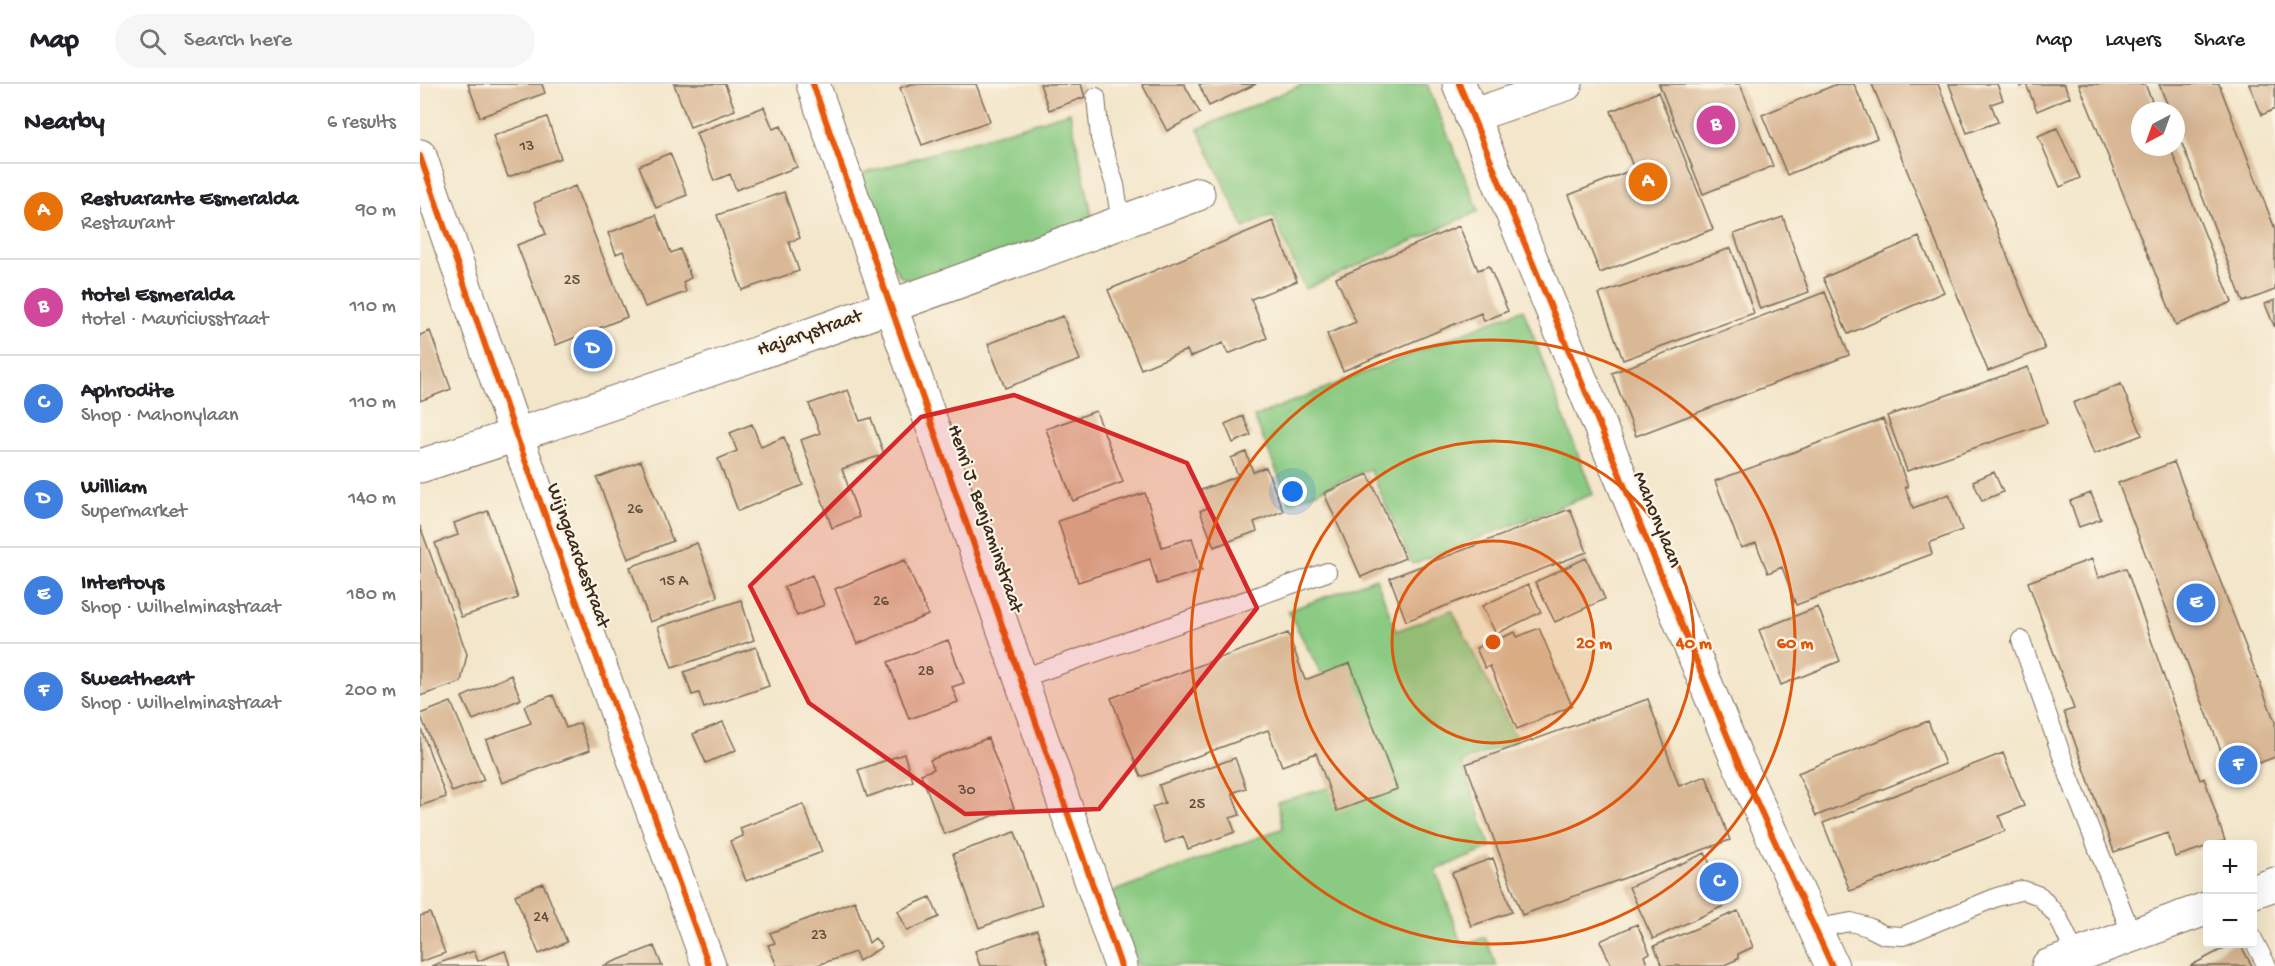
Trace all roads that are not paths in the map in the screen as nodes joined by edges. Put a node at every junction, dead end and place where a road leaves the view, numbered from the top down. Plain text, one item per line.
1 (813, 84) edge
2 (1459, 84) edge
3 (1566, 84) edge
4 (1096, 97) dead end
5 (1471, 116) junction
6 (420, 156) edge
7 (1198, 194) dead end
8 (1121, 223) junction
9 (891, 306) junction
10 (516, 435) junction
11 (420, 466) edge
12 (1327, 572) dead end
13 (2021, 640) dead end
14 (1022, 678) junction
15 (2275, 884) edge
16 (2257, 891) edge
17 (2203, 910) edge
18 (1816, 932) junction
19 (2132, 935) junction
20 (2257, 945) edge
21 (2062, 961) edge
22 (709, 966) edge
23 (1121, 966) edge
24 (1832, 966) edge
25 (2267, 966) edge

1 - 9 street, Henri J. Benjaminstraat
2 - 5 street, Mahonylaan
3 - 5 street
4 - 8 lane
5 - 18 street, Mahonylaan
6 - 10 street, Wijngaardestraat
7 - 8 street, Hajarystraat
8 - 9 street, Hajarystraat
9 - 10 street, Hajarystraat
9 - 14 street, Henri J. Benjaminstraat
10 - 11 street, Hajarystraat
10 - 22 street, Wijngaardestraat
12 - 14 lane
13 - 19 lane
14 - 23 street, Henri J. Benjaminstraat
15 - 16 street
17 - 19 street
18 - 21 lane
18 - 24 street, Mahonylaan
19 - 21 street
20 - 25 lane

